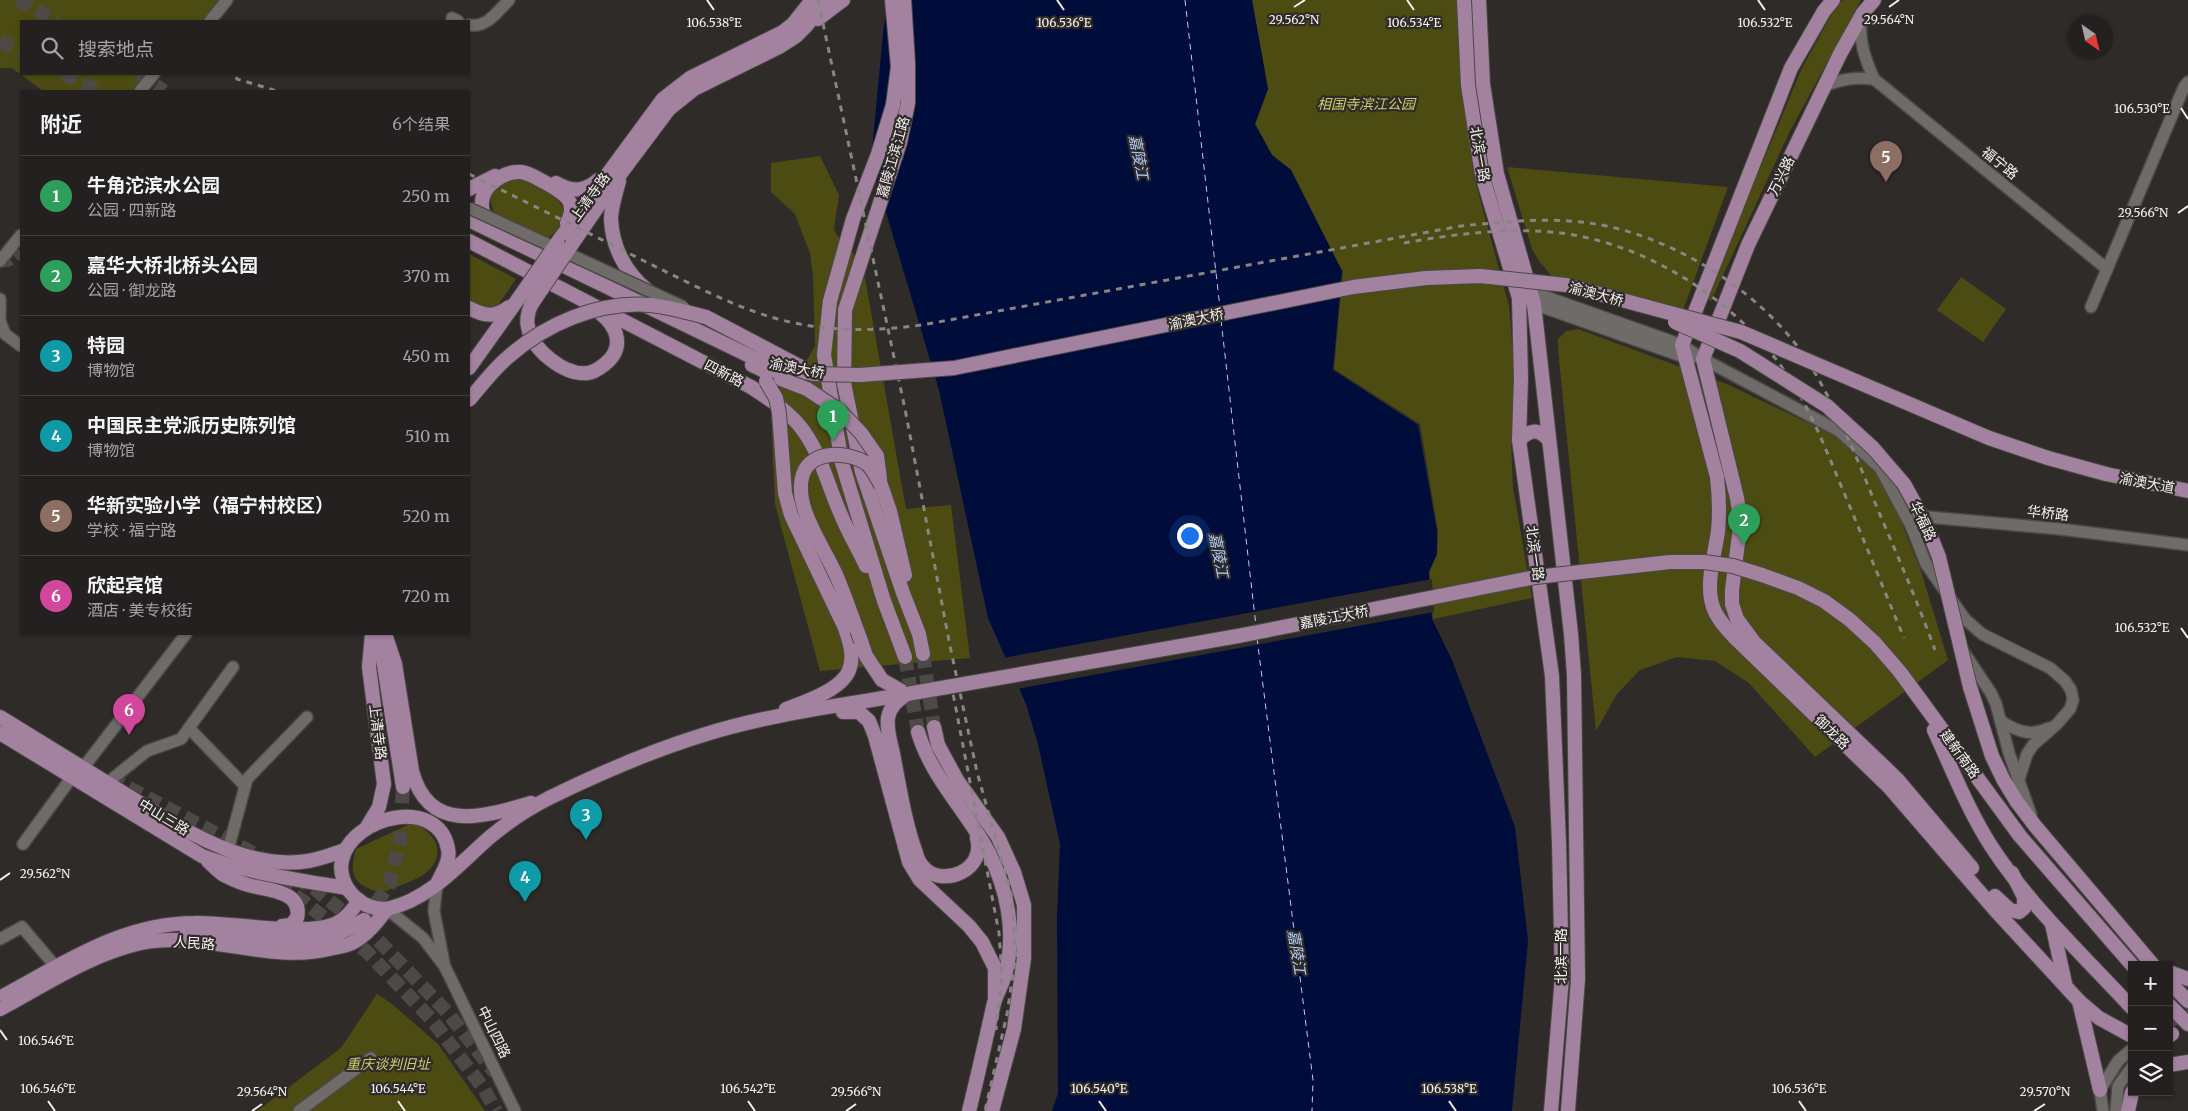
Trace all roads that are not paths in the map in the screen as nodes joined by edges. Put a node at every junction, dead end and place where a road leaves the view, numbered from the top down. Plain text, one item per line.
1 (227, 0) edge
2 (508, 0) edge
3 (812, 0) edge
4 (844, 0) edge
5 (892, 0) edge
6 (904, 0) edge
7 (1464, 0) edge
8 (1479, 0) edge
9 (1833, 0) edge
10 (1874, 0) edge
11 (828, 5) edge
12 (1863, 13) junction
13 (211, 20) edge
14 (470, 26) edge
15 (740, 59) junction
16 (153, 75) edge
17 (1874, 80) junction
18 (2188, 82) edge
19 (1824, 86) junction
20 (141, 90) edge
21 (622, 154) junction
22 (621, 173) junction
23 (470, 188) edge
24 (470, 208) edge
25 (470, 220) edge
26 (20, 236) edge
27 (508, 238) junction
28 (470, 242) edge
29 (557, 242) junction
30 (0, 261) edge
31 (2107, 269) junction
32 (1525, 295) junction
33 (0, 299) edge
34 (518, 299) junction
35 (584, 300) junction
36 (1635, 304) junction
37 (2091, 307) dead end
38 (470, 309) edge
39 (706, 317) junction
40 (0, 319) edge
41 (699, 330) junction
42 (20, 345) edge
43 (1683, 351) junction
44 (1703, 359) junction
45 (756, 364) junction
46 (470, 367) edge
47 (816, 374) junction
48 (470, 399) edge
49 (1548, 439) junction
50 (1519, 440) junction
51 (881, 485) junction
52 (2188, 491) edge
53 (1905, 515) junction
54 (2188, 544) edge
55 (1762, 575) joint
56 (884, 600) junction
57 (920, 634) junction
58 (185, 635) edge
59 (372, 635) edge
60 (379, 635) edge
61 (385, 635) edge
62 (922, 654) tunnel mouth
63 (905, 657) tunnel mouth
64 (233, 667) dead end
65 (1976, 683) junction
66 (907, 694) junction
67 (892, 697) junction
68 (1921, 702) junction
69 (0, 717) edge
70 (307, 717) dead end
71 (2001, 721) junction
72 (752, 722) junction
73 (2057, 724) junction
74 (934, 727) tunnel mouth
75 (189, 728) junction
76 (918, 732) tunnel mouth
77 (0, 733) edge
78 (83, 768) junction
79 (72, 778) junction
80 (898, 782) junction
81 (2018, 782) junction
82 (107, 783) junction
83 (244, 785) junction
84 (403, 787) tunnel mouth
85 (548, 799) junction
86 (367, 827) junction
87 (2036, 827) junction
88 (976, 831) junction
89 (23, 844) dead end
90 (228, 850) junction
91 (346, 850) junction
92 (202, 856) junction
93 (2012, 873) junction
94 (437, 884) junction
95 (346, 888) junction
96 (358, 900) junction
97 (387, 909) junction
98 (364, 920) tunnel mouth
99 (2052, 923) junction
100 (276, 927) junction
101 (117, 937) junction
102 (0, 939) edge
103 (2149, 960) edge
104 (2129, 961) edge
105 (56, 967) junction
106 (445, 967) junction
107 (2173, 973) edge
108 (2188, 979) edge
109 (2065, 984) junction
110 (2173, 986) edge
111 (0, 998) edge
112 (996, 999) junction
113 (2079, 1001) junction
114 (2188, 1001) edge
115 (2130, 1006) edge
116 (2170, 1006) edge
117 (0, 1008) edge
118 (2188, 1024) edge
119 (2128, 1034) edge
120 (2130, 1051) edge
121 (371, 1058) dead end
122 (2188, 1062) edge
123 (2173, 1064) edge
124 (2128, 1070) edge
125 (2100, 1090) junction
126 (2131, 1096) edge
127 (299, 1111) edge
128 (514, 1111) edge
129 (969, 1111) edge
130 (992, 1111) edge
131 (1551, 1111) edge
132 (1568, 1111) edge
133 (2103, 1111) edge
134 (2116, 1111) edge
135 (2128, 1111) edge

1 - 13 street
2 - 14 street
3 - 15 main road
4 - 11 main road
5 - 56 main road, 嘉陵江滨江路
6 - 57 main road, 嘉陵江滨江路
7 - 32 main road, 北滨一路
8 - 32 main road, 北滨一路
9 - 43 main road
10 - 12 main road, 万兴路
11 - 15 main road
12 - 17 street
12 - 19 main road, 万兴路
15 - 21 main road, 上清寺路
15 - 22 main road, 上清寺路
16 - 20 street
17 - 19 street
17 - 31 street, 福宁路
18 - 31 street
19 - 44 main road, 万兴路
21 - 23 main road
21 - 29 main road, 上清寺路
22 - 35 main road, 上清寺路, bridge
22 - 41 main road
24 - 39 street, bridge
25 - 27 main road
26 - 30 street
27 - 29 main road
27 - 41 main road
28 - 35 main road, 四新路
29 - 34 main road, 上清寺路, bridge
31 - 37 street
32 - 43 street, 华福路
32 - 49 main road, 北滨一路
32 - 50 main road, 北滨一路
33 - 40 street
34 - 38 main road
34 - 46 main road, 上清寺路
35 - 56 main road, 四新路
36 - 47 main road, 渝澳大桥, bridge
36 - 52 main road, 渝澳大道, bridge
36 - 65 main road, bridge
39 - 47 main road
39 - 48 main road, bridge
40 - 42 street
41 - 45 main road
43 - 44 street, 华福路
43 - 109 main road, 御龙路
44 - 53 street, 华福路
44 - 93 main road, 御龙路
45 - 47 main road, 渝澳大桥
45 - 51 main road, bridge
45 - 72 main road, bridge
49 - 50 main road
49 - 132 main road, 北滨一路
50 - 131 main road, 北滨一路
51 - 57 main road
51 - 66 main road, bridge
53 - 54 street, 华桥路
53 - 73 street, 华福路
55 - 66 main road, 嘉陵江大桥, bridge
55 - 68 main road, 建新南路
56 - 63 main road
57 - 62 main road
58 - 78 street
59 - 86 main road, 上清寺路
60 - 84 main road
61 - 85 main road
64 - 75 street
65 - 71 street, 建新南路
65 - 87 main road, 建新南路
66 - 67 main road, 嘉陵江大桥
66 - 80 main road
67 - 72 main road, 嘉陵江大桥
67 - 80 main road
68 - 93 main road
68 - 104 main road, 建新南路
69 - 78 main road, 中山三路
70 - 83 street
71 - 73 street
71 - 81 street, 建新南路
72 - 85 main road
72 - 112 main road
73 - 81 street, 华福路
74 - 130 main road
75 - 82 street
75 - 83 street
76 - 88 main road
77 - 79 main road, 中山三路
78 - 79 street
78 - 82 main road, 中山三路
79 - 89 street
79 - 92 main road, 中山三路
80 - 88 main road
81 - 87 street, 建新南路
82 - 90 main road, 中山三路
83 - 90 street
85 - 94 main road
86 - 91 main road
86 - 94 main road
87 - 103 main road, 建新南路
88 - 112 main road
90 - 91 main road, 中山三路
91 - 95 main road
92 - 95 main road, 中山三路
92 - 100 main road
93 - 99 main road
94 - 97 main road
94 - 106 street
95 - 96 main road
96 - 97 main road
96 - 100 main road, 人民路
97 - 106 street
97 - 117 main road, 人民路
98 - 101 main road
99 - 109 main road
99 - 115 main road
100 - 101 main road, 人民路
101 - 105 main road, 人民路
102 - 105 street
105 - 111 main road, 人民路
106 - 128 street, 中山四路
107 - 108 main road
109 - 113 main road, 御龙路
110 - 114 main road
112 - 129 main road
113 - 119 main road, 御龙路
113 - 125 main road
116 - 118 main road
120 - 125 street
121 - 127 street
122 - 123 main road
124 - 134 street
125 - 133 street
126 - 135 main road

